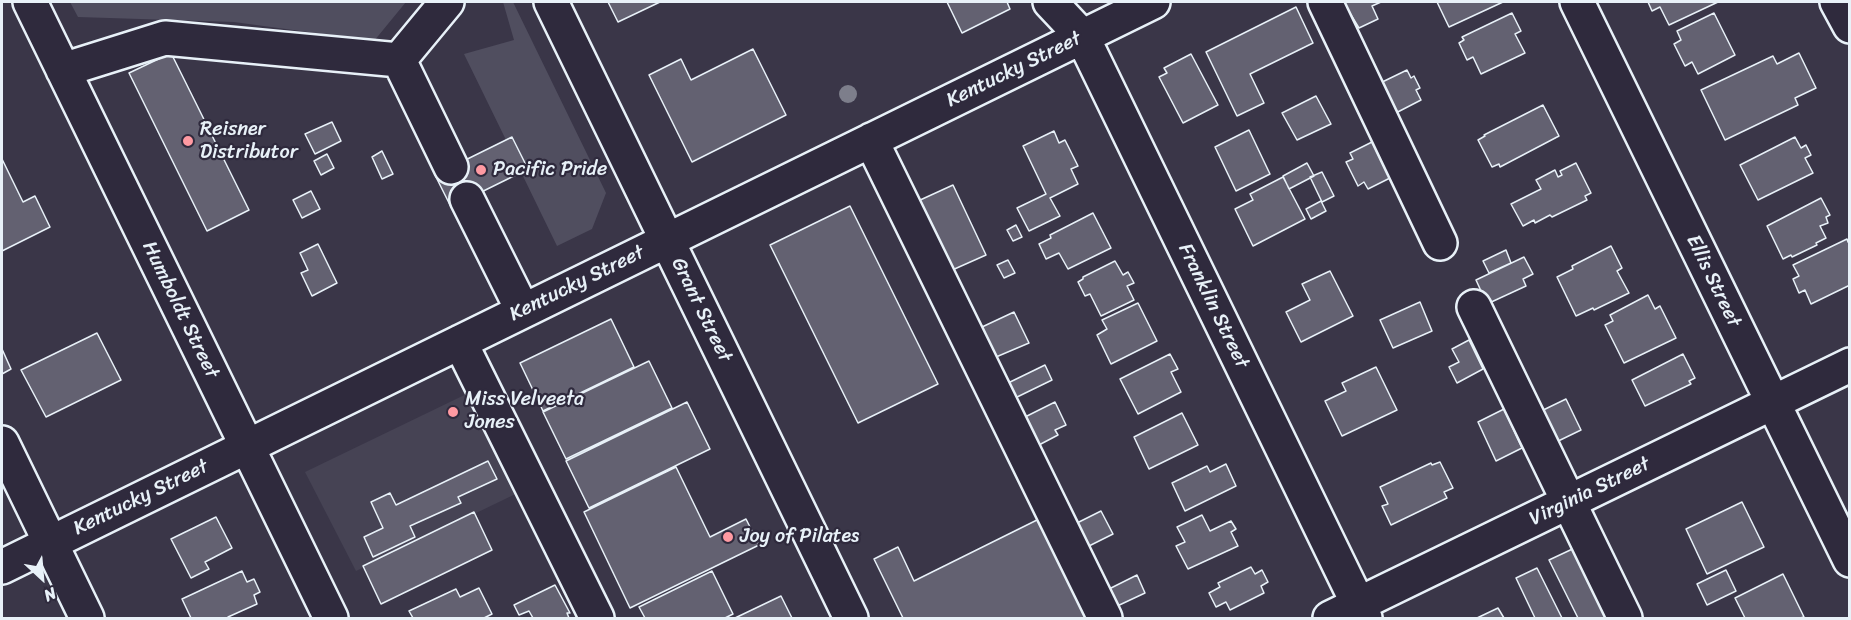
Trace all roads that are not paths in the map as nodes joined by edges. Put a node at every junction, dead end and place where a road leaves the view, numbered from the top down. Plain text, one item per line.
1 (30, 2) edge
2 (447, 2) edge
3 (551, 2) edge
4 (1050, 2) edge
5 (1153, 2) edge
6 (1325, 2) edge
7 (1577, 2) edge
8 (1838, 2) edge
9 (1850, 26) edge
10 (1082, 36) junction
11 (399, 60) junction
12 (63, 70) junction
13 (871, 140) junction
14 (451, 167) dead end
15 (467, 199) dead end
16 (667, 240) junction
17 (1440, 243) dead end
18 (1474, 307) dead end
19 (523, 311) junction
20 (460, 342) junction
21 (1850, 365) edge
22 (1773, 403) junction
23 (2, 443) edge
24 (247, 446) junction
25 (1568, 502) junction
26 (51, 543) junction
27 (1850, 560) edge
28 (2, 567) edge
29 (1351, 614) edge
30 (87, 618) edge
31 (331, 618) edge
32 (597, 618) edge
33 (851, 618) edge
34 (1105, 618) edge
35 (1625, 618) edge

1 - 12 street, Humboldt Street
2 - 11 street
3 - 16 street, Grant Street
4 - 10 street, Franklin Street
5 - 10 street, Kentucky Street
6 - 17 street
7 - 22 street, Ellis Street
8 - 9 street
10 - 13 street, Kentucky Street
10 - 29 street, Franklin Street
11 - 12 street
11 - 14 street
12 - 24 street, Humboldt Street
13 - 16 street, Kentucky Street
13 - 34 street
15 - 19 street
16 - 19 street, Kentucky Street
16 - 33 street, Grant Street
18 - 25 street
19 - 20 street, Kentucky Street
20 - 24 street, Kentucky Street
20 - 32 street
21 - 22 street, Virginia Street
22 - 25 street, Virginia Street
22 - 27 street, Ellis Street
23 - 26 street
24 - 26 street, Kentucky Street
24 - 31 street, Humboldt Street
25 - 29 street, Virginia Street
25 - 35 street
26 - 28 street, Kentucky Street
26 - 30 street

